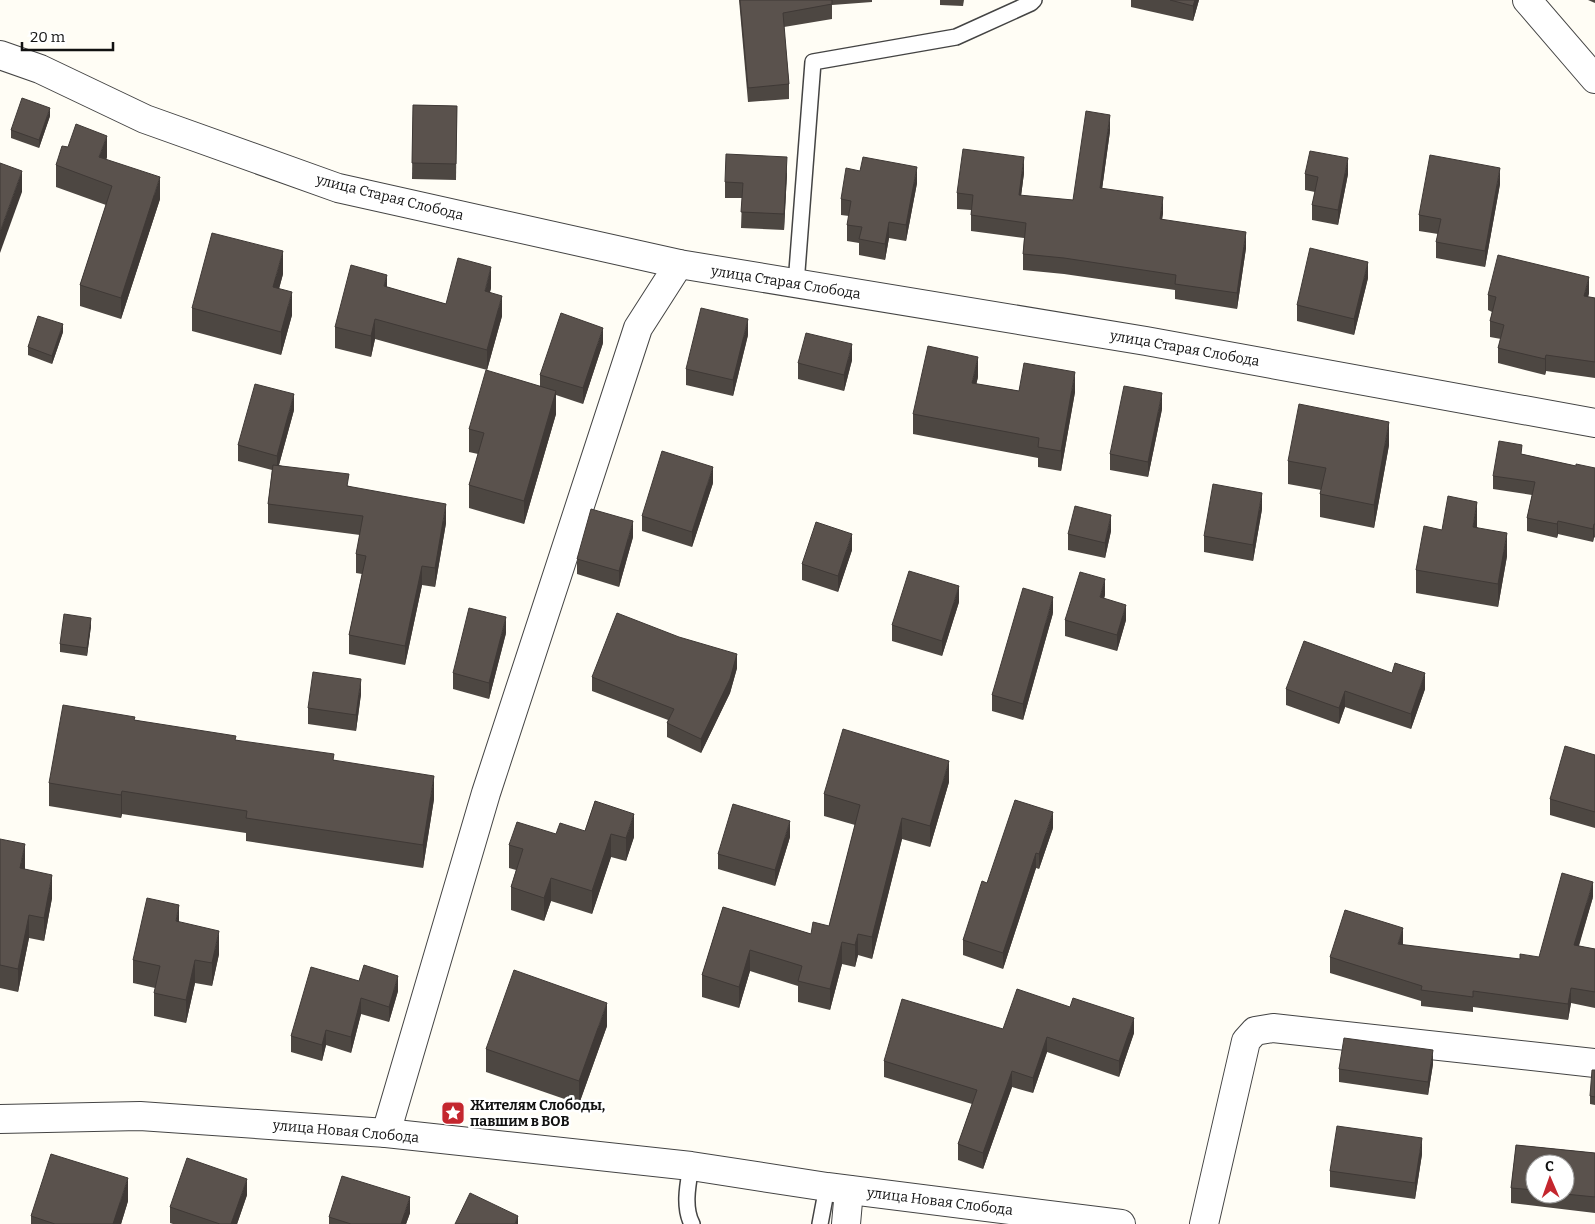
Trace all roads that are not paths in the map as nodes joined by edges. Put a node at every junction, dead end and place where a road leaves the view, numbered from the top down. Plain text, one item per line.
1 (1034, 0) edge
2 (1526, 0) edge
3 (0, 55) edge
4 (1595, 79) edge
5 (679, 264) junction
6 (796, 284) junction
7 (1595, 423) edge
8 (1595, 1063) edge
9 (0, 1119) edge
10 (386, 1133) junction
11 (691, 1166) junction
12 (838, 1188) junction
13 (692, 1224) edge
14 (820, 1224) edge
15 (846, 1224) edge
16 (1121, 1224) edge
17 (1204, 1224) edge

1 - 6 lane
2 - 4 street
3 - 5 street, улица Старая Слобода
5 - 6 street, улица Старая Слобода
5 - 10 street
6 - 7 street, улица Старая Слобода
8 - 17 street
9 - 10 street, улица Новая Слобода
10 - 11 street, улица Новая Слобода
11 - 12 street, улица Новая Слобода
11 - 13 lane
12 - 14 lane
12 - 15 street
12 - 16 street, улица Новая Слобода

